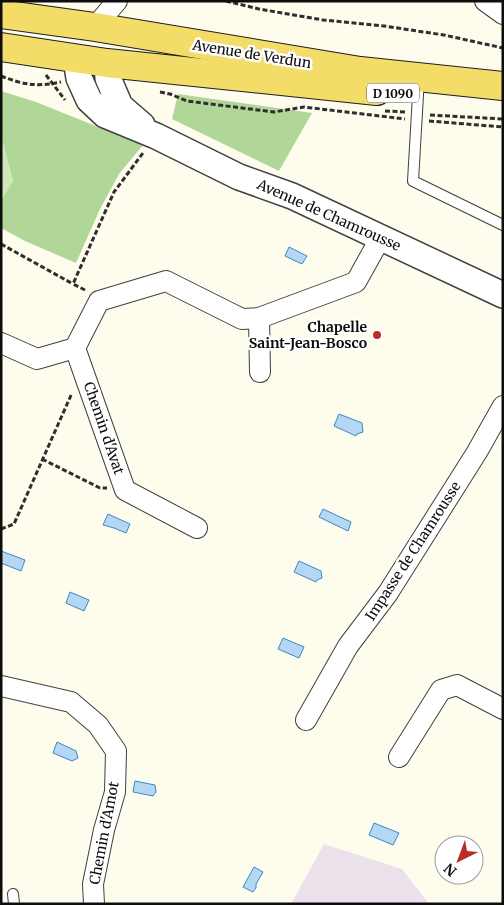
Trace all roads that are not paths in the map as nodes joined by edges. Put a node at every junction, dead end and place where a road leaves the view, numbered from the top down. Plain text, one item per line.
1 (118, 1) edge
2 (486, 1) edge
3 (1, 14) edge
4 (503, 14) edge
5 (105, 30) junction
6 (1, 47) edge
7 (76, 59) junction
8 (108, 64) junction
9 (498, 85) edge
10 (418, 98) junction
11 (156, 136) junction
12 (503, 225) edge
13 (381, 237) junction
14 (503, 294) edge
15 (259, 318) junction
16 (1, 343) edge
17 (75, 348) junction
18 (260, 372) dead end
19 (503, 406) edge
20 (196, 528) dead end
21 (1, 686) edge
22 (503, 709) edge
23 (306, 720) dead end
24 (399, 757) dead end
25 (94, 904) edge

1 - 5 street
2 - 4 street
3 - 5 main road, Avenue de Verdun / D 1090
5 - 7 main road
5 - 8 main road
5 - 10 main road, Avenue de Verdun / D 1090
6 - 7 main road, Avenue de Verdun / D 1090
7 - 8 main road, Avenue de Verdun / D 1090
7 - 11 street, Avenue de Chamrousse
8 - 10 main road, Avenue de Verdun / D 1090
8 - 11 street, Avenue de Chamrousse
9 - 10 main road, Avenue de Verdun / D 1090
10 - 12 lane
11 - 13 street, Avenue de Chamrousse
13 - 14 street, Avenue de Chamrousse
13 - 15 street
15 - 17 street
15 - 18 street
16 - 17 street
17 - 20 street, Chemin d'Avat
19 - 23 street, Impasse de Chamrousse
21 - 25 street, Chemin d'Amot
22 - 24 street

